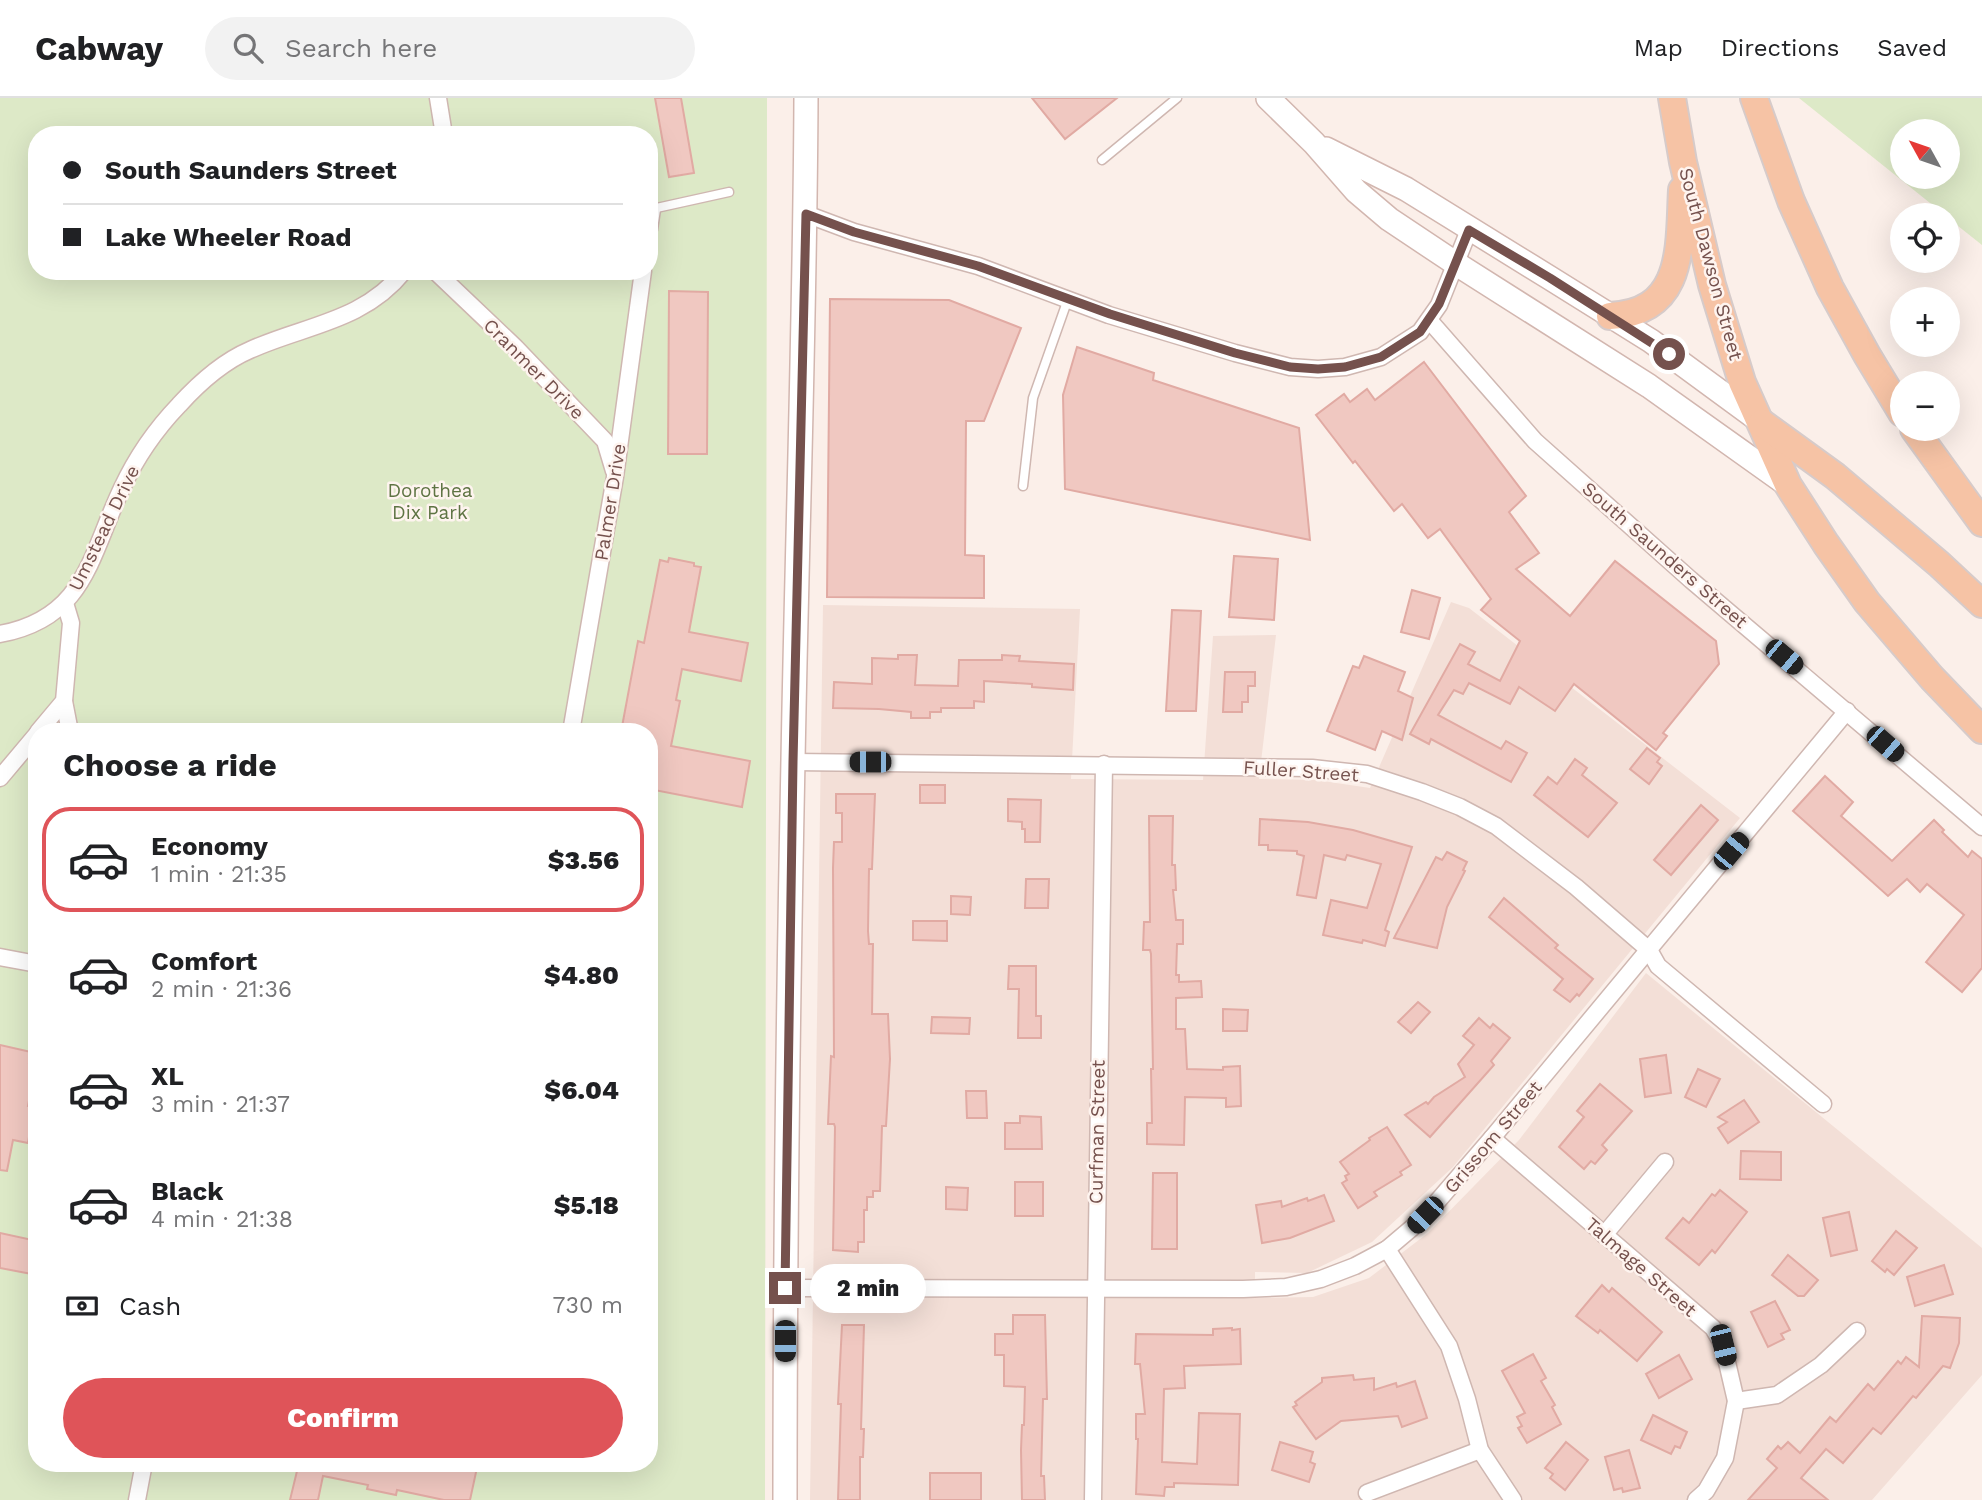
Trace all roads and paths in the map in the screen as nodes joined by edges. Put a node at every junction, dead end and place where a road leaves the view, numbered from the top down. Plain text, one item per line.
1 (438, 98) edge
2 (806, 98) edge
3 (1177, 98) edge
4 (1268, 98) edge
5 (1672, 98) edge
6 (1754, 98) edge
7 (443, 126) edge
8 (1314, 143) junction
9 (1102, 160) dead end
10 (1684, 162) junction
11 (729, 192) dead end
12 (658, 208) edge
13 (806, 214) junction
14 (1469, 230) junction
15 (1455, 264) junction
16 (395, 280) edge
17 (444, 280) edge
18 (642, 280) edge
19 (1068, 299) junction
20 (1610, 316) junction
21 (1430, 320) junction
22 (1890, 393) edge
23 (1760, 421) junction
24 (1923, 441) edge
25 (615, 477) junction
26 (1788, 485) junction
27 (1023, 486) dead end
28 (1982, 523) edge
29 (65, 603) junction
30 (1982, 604) edge
31 (0, 634) edge
32 (64, 701) junction
33 (1847, 711) junction
34 (46, 723) edge
35 (68, 723) edge
36 (573, 723) edge
37 (1982, 730) edge
38 (28, 744) edge
39 (793, 762) junction
40 (1104, 764) junction
41 (0, 778) edge
42 (1982, 827) edge
43 (1649, 950) junction
44 (0, 957) edge
45 (28, 962) edge
46 (1823, 1104) dead end
47 (1492, 1138) junction
48 (1665, 1162) dead end
49 (1604, 1235) junction
50 (1387, 1249) junction
51 (1095, 1287) junction
52 (785, 1288) junction
53 (1857, 1331) dead end
54 (1736, 1401) junction
55 (1480, 1450) junction
56 (142, 1472) edge
57 (1367, 1493) dead end
58 (137, 1500) edge
59 (785, 1500) edge
60 (1093, 1500) edge
61 (1513, 1500) edge
62 (1696, 1500) edge

1 - 7 street
2 - 13 main road
3 - 9 lane
4 - 8 main road
5 - 10 main road, South Dawson Street
6 - 22 main road
8 - 14 main road
8 - 15 main road
10 - 20 main road
10 - 23 main road, South Dawson Street
11 - 12 lane
13 - 19 street
13 - 39 main road
14 - 15 street
14 - 20 main road
15 - 21 street
15 - 26 main road
16 - 29 street, Umstead Drive
17 - 25 street, Cranmer Drive
18 - 25 street, Palmer Drive
19 - 21 street
19 - 27 lane
20 - 23 main road
21 - 33 street, South Saunders Street
23 - 26 main road, South Dawson Street
23 - 30 main road
24 - 28 main road
25 - 36 street, Palmer Drive
26 - 37 main road, South Dawson Street
29 - 31 street, Umstead Drive
29 - 32 street
32 - 34 street
32 - 35 street
33 - 42 street, South Saunders Street
33 - 43 street, Grissom Street
38 - 41 street
39 - 40 street, Fuller Street
39 - 52 main road
40 - 43 street, Fuller Street
40 - 51 street, Curfman Street
43 - 46 street, Fuller Street
43 - 47 street, Grissom Street
44 - 45 street
47 - 49 street, Talmage Street
47 - 50 street, Grissom Street
48 - 49 street
49 - 54 street, Talmage Street
50 - 51 street, Grissom Street
50 - 55 street
51 - 52 street, Grissom Street
51 - 60 street, Curfman Street
52 - 59 main road
53 - 54 street
54 - 62 street, Talmage Street
55 - 57 street
55 - 61 street
56 - 58 street

